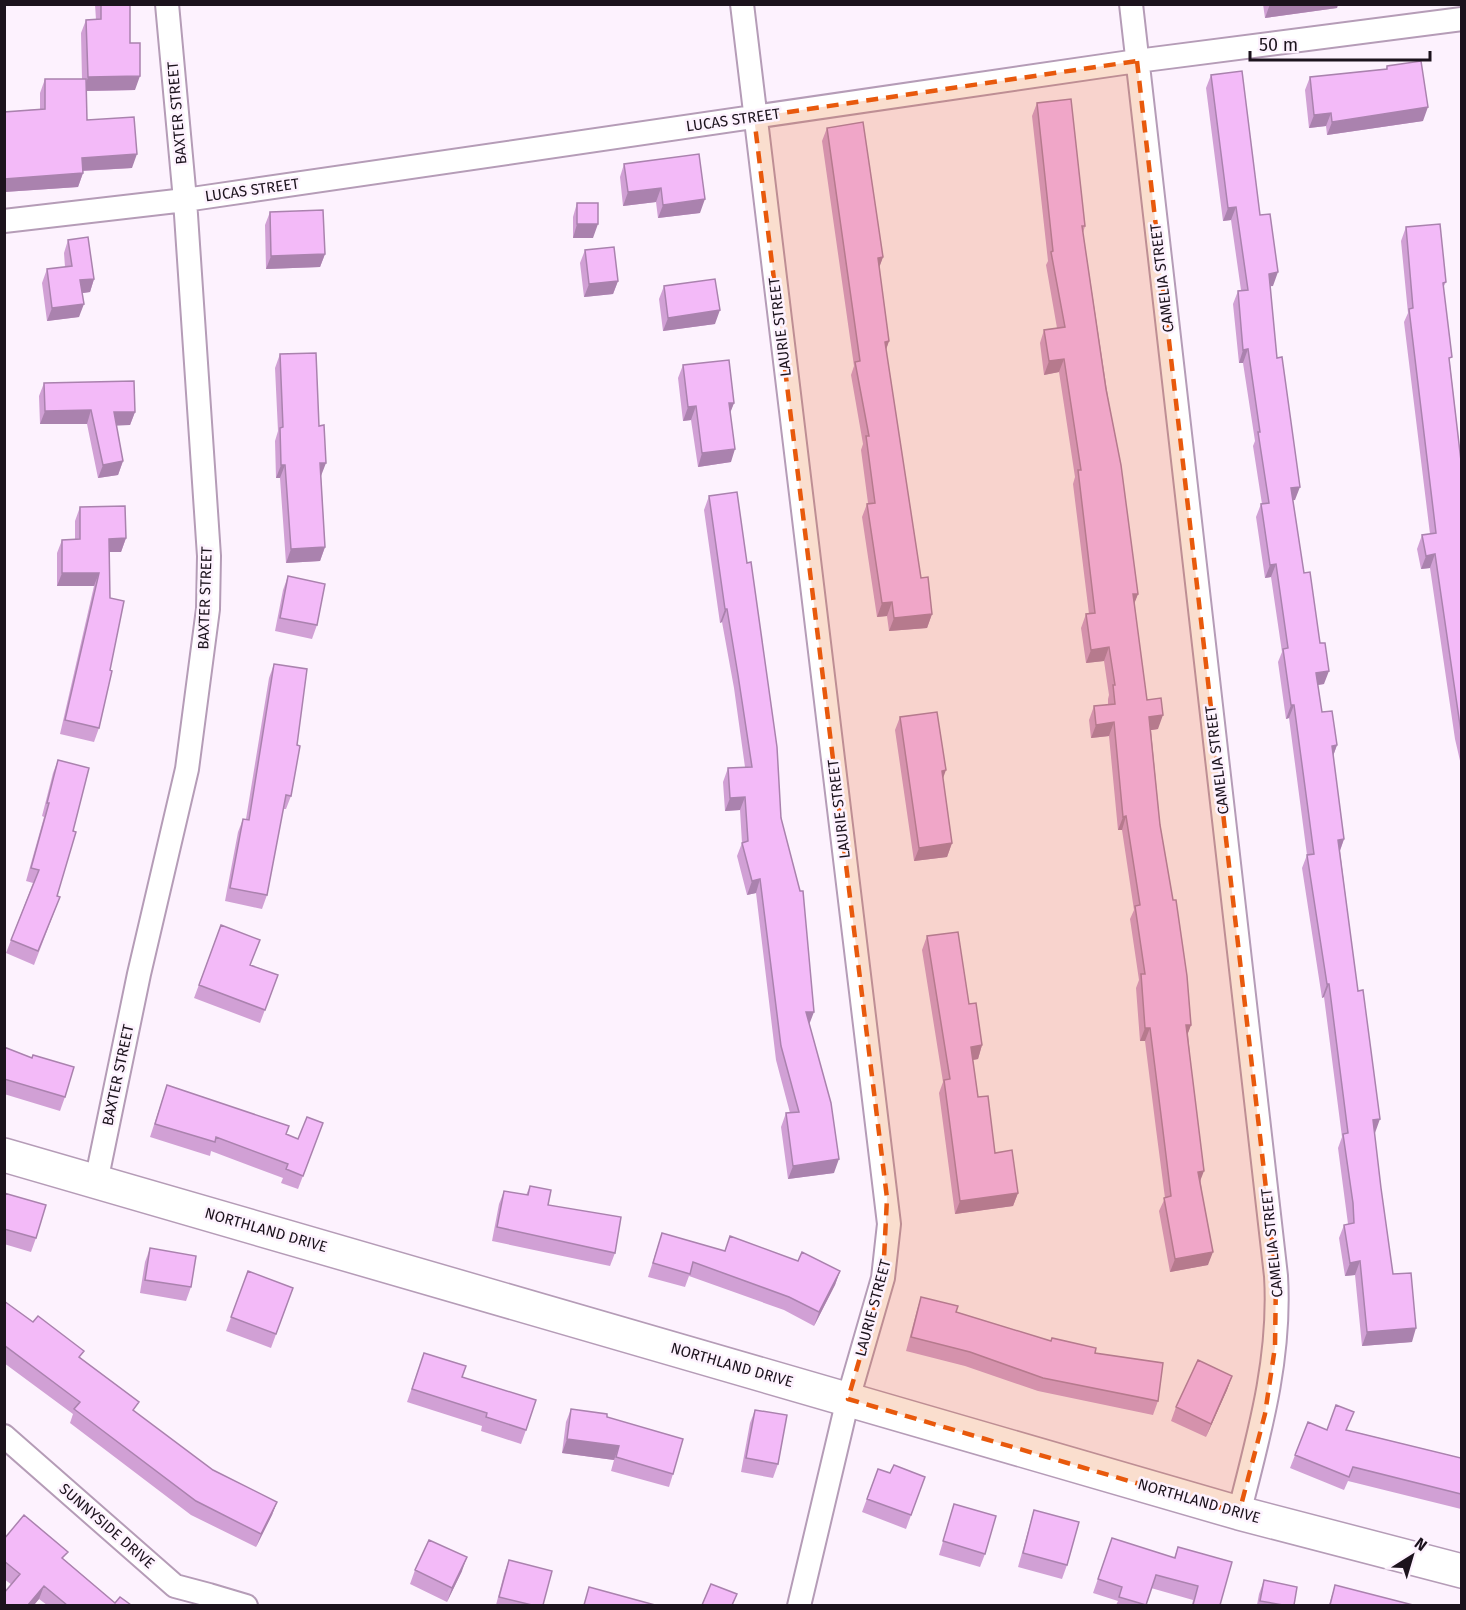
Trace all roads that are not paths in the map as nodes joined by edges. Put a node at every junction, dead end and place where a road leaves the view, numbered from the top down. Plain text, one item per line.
1 (167, 4) edge
2 (741, 4) edge
3 (1131, 4) edge
4 (1461, 19) edge
5 (1137, 61) junction
6 (754, 117) junction
7 (185, 200) junction
8 (4, 221) edge
9 (4, 1155) edge
10 (96, 1182) junction
11 (848, 1399) junction
12 (4, 1436) edge
13 (1239, 1513) junction
14 (1461, 1571) edge
15 (211, 1600) edge
16 (246, 1605) edge
17 (799, 1605) edge

1 - 7 street, BAXTER STREET
2 - 6 street, LAURIE STREET
3 - 5 street, CAMELIA STREET
4 - 5 street, LUCAS STREET
5 - 6 street, LUCAS STREET
5 - 13 street, CAMELIA STREET
6 - 7 street, LUCAS STREET
6 - 11 street, LAURIE STREET
7 - 8 street, LUCAS STREET
7 - 10 street, BAXTER STREET
9 - 10 street, NORTHLAND DRIVE
10 - 11 street, NORTHLAND DRIVE
11 - 13 street, NORTHLAND DRIVE
11 - 17 street, LAURIE STREET
12 - 15 street, SUNNYSIDE DRIVE
13 - 14 street, NORTHLAND DRIVE
15 - 16 street, SUNNYSIDE DRIVE

